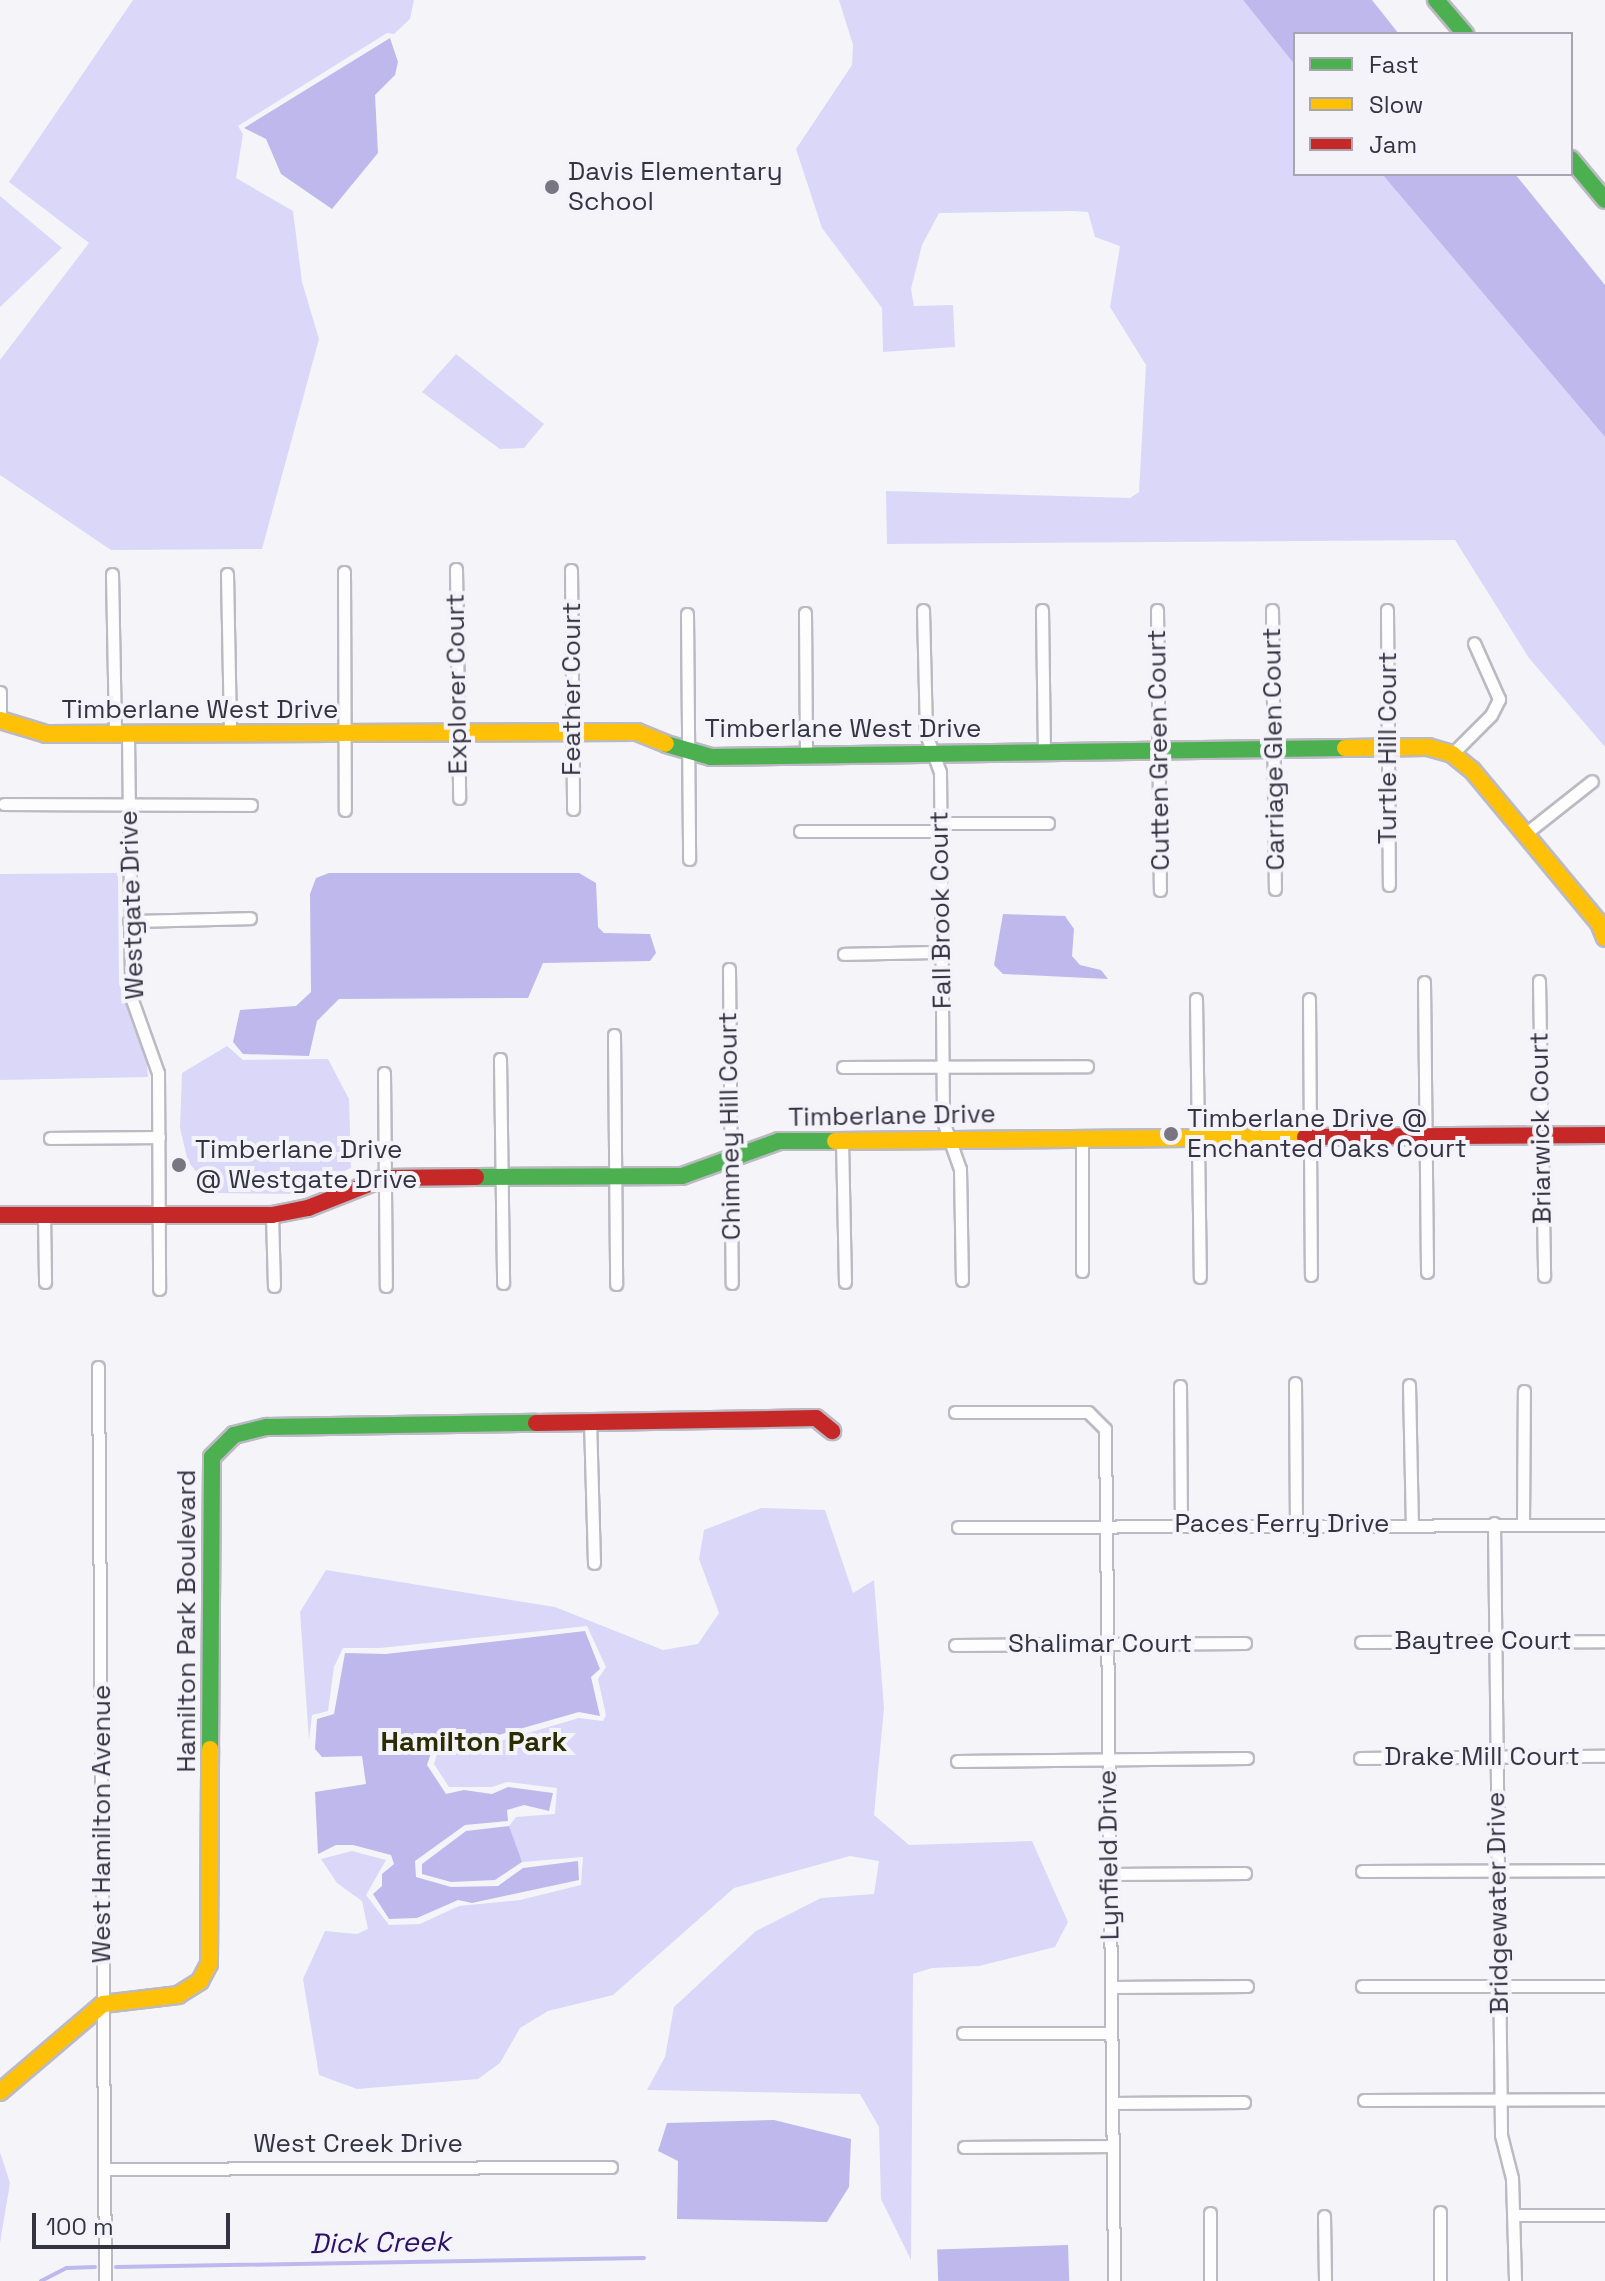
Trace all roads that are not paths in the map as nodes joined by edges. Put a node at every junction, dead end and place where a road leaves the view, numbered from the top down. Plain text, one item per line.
1 (1436, 0) edge
2 (1463, 32) edge
3 (1573, 161) edge
4 (1605, 200) edge
5 (456, 569) dead end
6 (571, 570) dead end
7 (344, 572) dead end
8 (112, 574) dead end
9 (227, 574) dead end
10 (923, 610) dead end
11 (1042, 610) dead end
12 (1157, 610) dead end
13 (1272, 610) dead end
14 (1387, 610) dead end
15 (805, 613) dead end
16 (687, 614) dead end
17 (1474, 643) dead end
18 (0, 692) edge
19 (0, 720) edge
20 (571, 731) junction
21 (459, 732) junction
22 (346, 733) junction
23 (230, 734) junction
24 (121, 735) junction
25 (1388, 747) junction
26 (1274, 749) junction
27 (1159, 751) junction
28 (1044, 752) junction
29 (688, 753) junction
30 (933, 753) junction
31 (806, 754) junction
32 (1452, 754) junction
33 (1592, 781) dead end
34 (459, 798) dead end
35 (4, 804) dead end
36 (251, 805) dead end
37 (128, 807) junction
38 (573, 809) dead end
39 (345, 810) dead end
40 (1048, 823) dead end
41 (940, 827) junction
42 (800, 831) dead end
43 (1525, 834) junction
44 (689, 859) dead end
45 (1389, 885) dead end
46 (1275, 889) dead end
47 (1160, 890) dead end
48 (250, 918) dead end
49 (129, 921) junction
50 (1603, 927) edge
51 (942, 952) junction
52 (844, 954) dead end
53 (729, 969) dead end
54 (1539, 981) dead end
55 (1424, 982) dead end
56 (1196, 999) dead end
57 (1309, 999) dead end
58 (614, 1035) dead end
59 (500, 1059) dead end
60 (1087, 1066) dead end
61 (843, 1067) dead end
62 (943, 1068) junction
63 (384, 1073) dead end
64 (1425, 1135) junction
65 (1540, 1135) junction
66 (1605, 1135) edge
67 (1310, 1136) junction
68 (159, 1137) junction
69 (50, 1138) dead end
70 (1198, 1138) junction
71 (952, 1139) junction
72 (1082, 1139) junction
73 (842, 1140) junction
74 (730, 1159) junction
75 (500, 1177) junction
76 (384, 1178) junction
77 (615, 1178) junction
78 (159, 1214) junction
79 (0, 1215) edge
80 (44, 1215) junction
81 (272, 1215) junction
82 (1082, 1271) dead end
83 (1427, 1272) dead end
84 (1311, 1275) dead end
85 (1544, 1276) dead end
86 (1200, 1277) dead end
87 (962, 1280) dead end
88 (45, 1282) dead end
89 (845, 1282) dead end
90 (503, 1283) dead end
91 (732, 1283) dead end
92 (616, 1284) dead end
93 (274, 1286) dead end
94 (386, 1286) dead end
95 (159, 1289) dead end
96 (98, 1367) dead end
97 (1295, 1383) dead end
98 (1409, 1385) dead end
99 (1180, 1386) dead end
100 (1524, 1391) dead end
101 (955, 1412) dead end
102 (590, 1420) junction
103 (832, 1431) dead end
104 (1412, 1523) junction
105 (1494, 1523) junction
106 (1523, 1523) junction
107 (1296, 1524) junction
108 (1181, 1525) junction
109 (1605, 1525) edge
110 (1105, 1526) junction
111 (958, 1527) dead end
112 (594, 1563) dead end
113 (1496, 1641) junction
114 (1605, 1641) edge
115 (1361, 1642) dead end
116 (1245, 1643) dead end
117 (1107, 1644) junction
118 (955, 1645) dead end
119 (1605, 1756) edge
120 (1497, 1757) junction
121 (1247, 1758) dead end
122 (1360, 1758) dead end
123 (1108, 1760) junction
124 (957, 1761) dead end
125 (1498, 1870) junction
126 (1605, 1870) edge
127 (1362, 1871) dead end
128 (1245, 1873) dead end
129 (1110, 1874) junction
130 (1247, 1986) dead end
131 (1362, 1986) dead end
132 (1499, 1986) junction
133 (1605, 1986) edge
134 (1111, 1987) junction
135 (103, 2004) junction
136 (963, 2033) dead end
137 (1111, 2033) junction
138 (0, 2092) edge
139 (1500, 2099) junction
140 (1605, 2099) edge
141 (1364, 2100) dead end
142 (1244, 2102) dead end
143 (1112, 2103) junction
144 (1113, 2146) junction
145 (964, 2147) dead end
146 (611, 2167) dead end
147 (105, 2169) junction
148 (1440, 2212) dead end
149 (1210, 2213) dead end
150 (1514, 2215) junction
151 (1605, 2215) edge
152 (1324, 2216) dead end
153 (105, 2281) edge
154 (1114, 2281) edge
155 (1210, 2281) edge
156 (1325, 2281) edge
157 (1440, 2281) edge
158 (1515, 2281) edge

1 - 2 street
3 - 4 street
5 - 21 street, Explorer Court
6 - 20 street, Feather Court
7 - 22 street
8 - 24 street, Westgate Drive
9 - 23 street
10 - 30 street, Fall Brook Court
11 - 28 street
12 - 27 street, Cutten Green Court
13 - 26 street, Carriage Glen Court
14 - 25 street, Turtle Hill Court
15 - 31 street
16 - 29 street
17 - 32 street
18 - 19 street
19 - 24 street, Timberlane West Drive
20 - 21 street, Timberlane West Drive
20 - 29 street, Timberlane West Drive
20 - 38 street, Feather Court
21 - 22 street, Timberlane West Drive
21 - 34 street, Explorer Court
22 - 23 street, Timberlane West Drive
22 - 39 street
23 - 24 street, Timberlane West Drive
24 - 37 street, Westgate Drive
25 - 26 street, Timberlane West Drive
25 - 32 street, Timberlane West Drive
25 - 45 street, Turtle Hill Court
26 - 27 street, Timberlane West Drive
26 - 46 street, Carriage Glen Court
27 - 28 street, Timberlane West Drive
27 - 47 street, Cutten Green Court
28 - 30 street, Timberlane West Drive
29 - 31 street, Timberlane West Drive
29 - 44 street
30 - 31 street, Timberlane West Drive
30 - 41 street, Fall Brook Court
32 - 43 street
33 - 43 street
35 - 37 street
36 - 37 street
37 - 49 street, Westgate Drive
40 - 41 street
41 - 42 street
41 - 51 street, Fall Brook Court
43 - 50 street
48 - 49 street
49 - 68 street, Westgate Drive
51 - 52 street
51 - 62 street, Fall Brook Court
53 - 74 street, Chimney Hill Court
54 - 65 street, Briarwick Court
55 - 64 street
56 - 70 street
57 - 67 street
58 - 77 street
59 - 75 street
60 - 62 street
61 - 62 street
62 - 71 street, Fall Brook Court
63 - 76 street
64 - 65 street, Timberlane Drive
64 - 67 street, Timberlane Drive
64 - 83 street
65 - 66 street, Timberlane Drive
65 - 85 street, Briarwick Court
67 - 70 street, Timberlane Drive
67 - 84 street
68 - 69 street
68 - 78 street, Westgate Drive
70 - 72 street, Timberlane Drive
70 - 86 street
71 - 72 street, Timberlane Drive
71 - 73 street, Timberlane Drive
71 - 87 street, Fall Brook Court
72 - 82 street
73 - 74 street, Timberlane Drive
73 - 89 street
74 - 77 street, Timberlane Drive
74 - 91 street, Chimney Hill Court
75 - 76 street, Timberlane Drive
75 - 77 street, Timberlane Drive
75 - 90 street
76 - 81 street, Timberlane Drive
76 - 94 street
77 - 92 street
78 - 80 street, Timberlane Drive
78 - 81 street, Timberlane Drive
78 - 95 street, Westgate Drive
79 - 80 street, Timberlane Drive
80 - 88 street
81 - 93 street
96 - 135 street, West Hamilton Avenue
97 - 107 street
98 - 104 street
99 - 108 street
100 - 106 street
101 - 110 street, Lynfield Drive
102 - 103 street, Hamilton Park Boulevard
102 - 112 street
102 - 135 street, Hamilton Park Boulevard
104 - 105 street, Paces Ferry Drive
104 - 107 street, Paces Ferry Drive
105 - 106 street, Paces Ferry Drive
105 - 113 street, Bridgewater Drive
106 - 109 street, Paces Ferry Drive
107 - 108 street, Paces Ferry Drive
108 - 110 street, Paces Ferry Drive
110 - 111 street, Paces Ferry Drive
110 - 117 street, Lynfield Drive
113 - 114 street, Baytree Court
113 - 115 street, Baytree Court
113 - 120 street, Bridgewater Drive
116 - 117 street, Shalimar Court
117 - 118 street, Shalimar Court
117 - 123 street, Lynfield Drive
119 - 120 street, Drake Mill Court
120 - 122 street, Drake Mill Court
120 - 125 street, Bridgewater Drive
121 - 123 street
123 - 124 street
123 - 129 street, Lynfield Drive
125 - 126 street
125 - 127 street
125 - 132 street, Bridgewater Drive
128 - 129 street
129 - 134 street, Lynfield Drive
130 - 134 street
131 - 132 street
132 - 133 street
132 - 139 street, Bridgewater Drive
134 - 137 street, Lynfield Drive
135 - 138 street
135 - 147 street, West Hamilton Avenue
136 - 137 street
137 - 143 street, Lynfield Drive
139 - 140 street
139 - 141 street
139 - 150 street, Bridgewater Drive
142 - 143 street
143 - 144 street, Lynfield Drive
144 - 145 street
144 - 154 street, Lynfield Drive
146 - 147 street, West Creek Drive
147 - 153 street, West Hamilton Avenue
148 - 157 street
149 - 155 street
150 - 151 street
150 - 158 street, Bridgewater Drive
152 - 156 street

